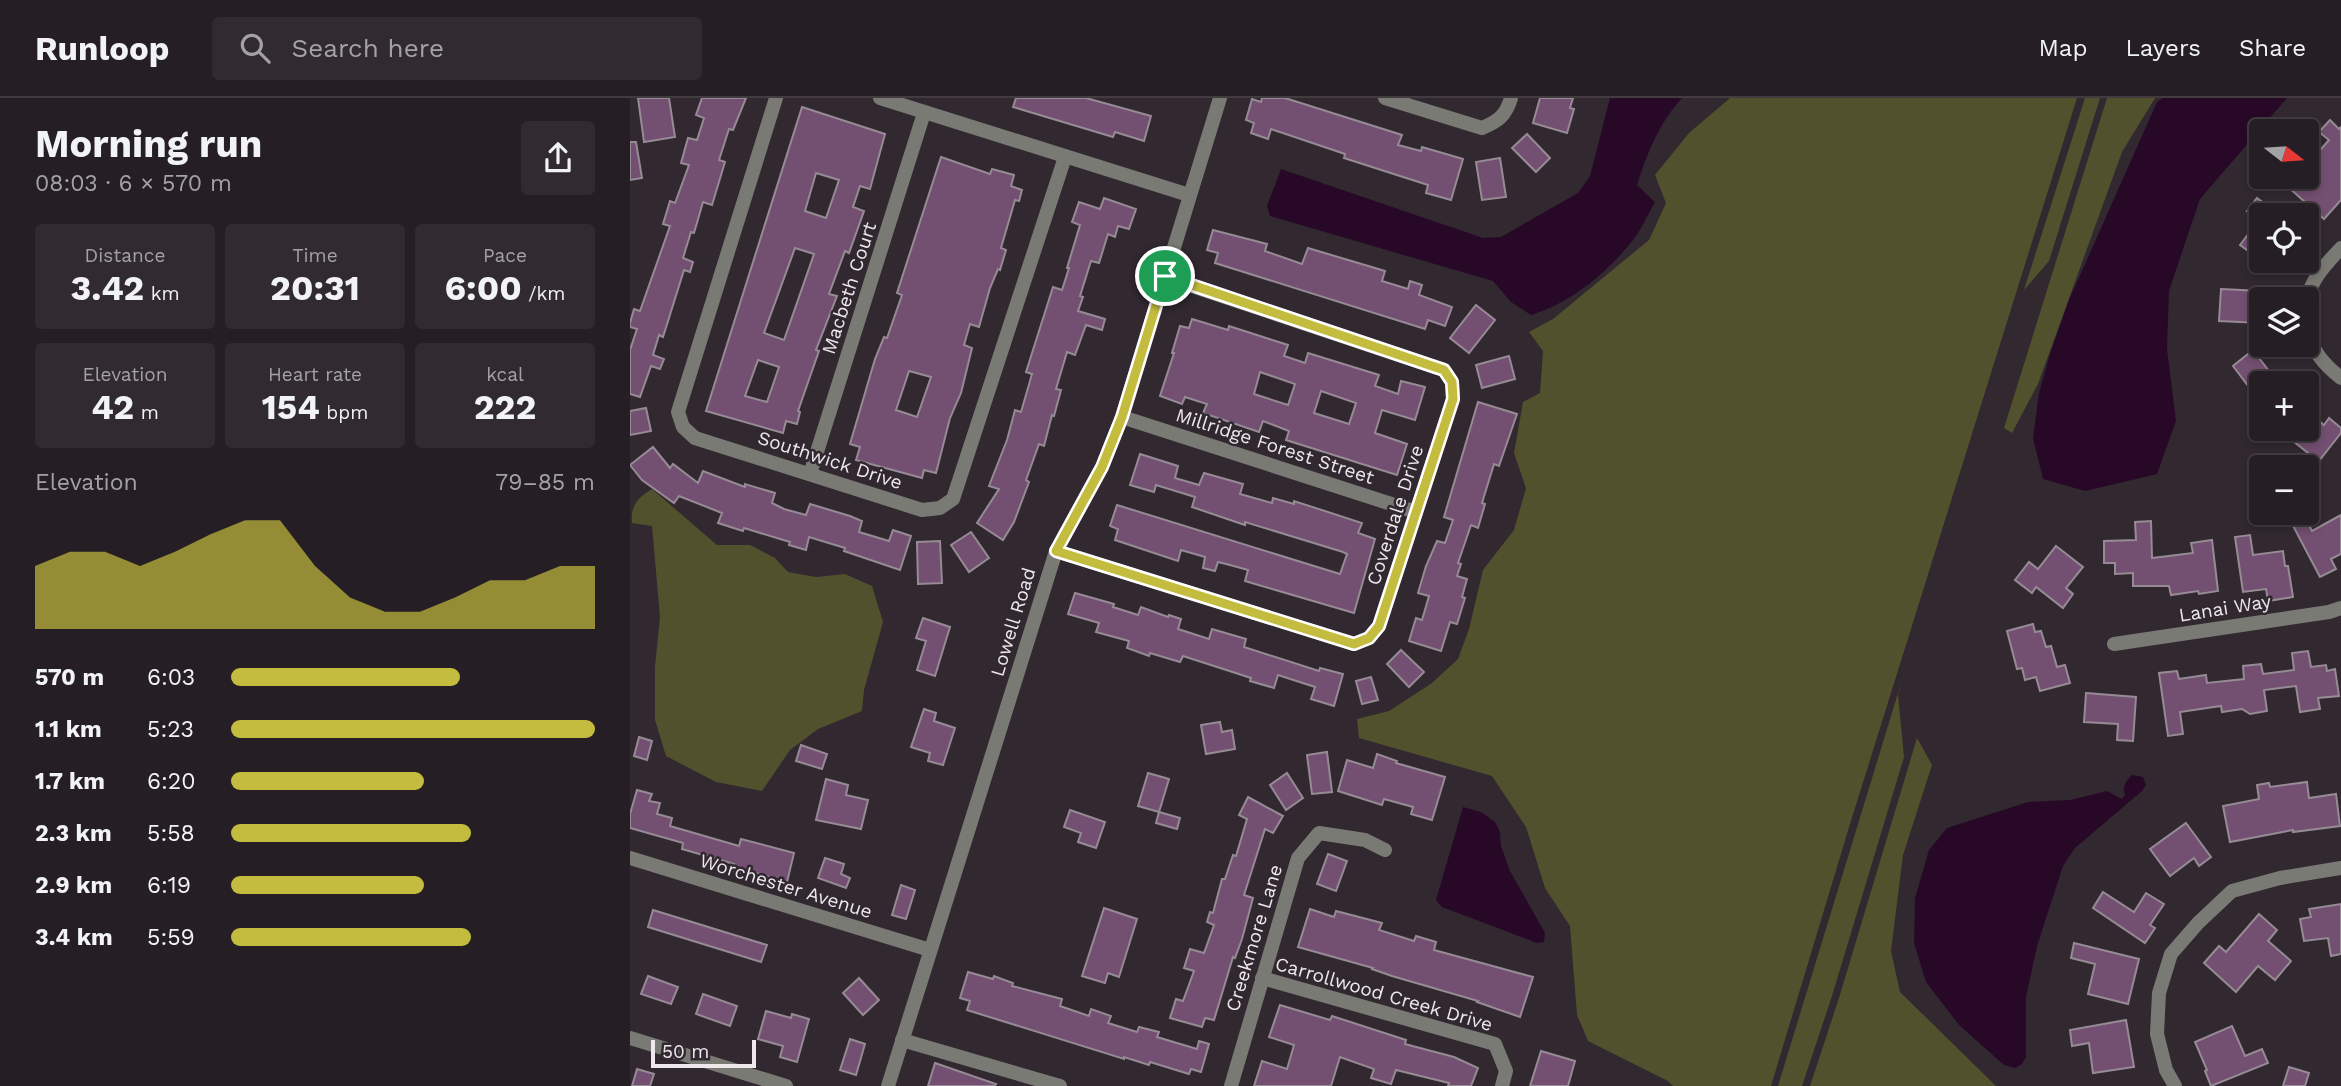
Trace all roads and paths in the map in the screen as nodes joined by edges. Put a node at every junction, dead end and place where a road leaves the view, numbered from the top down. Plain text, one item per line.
1 (776, 98) edge
2 (880, 98) edge
3 (1220, 98) edge
4 (1385, 98) edge
5 (1511, 98) edge
6 (924, 113) junction
7 (1065, 157) junction
8 (1189, 195) junction
9 (2341, 248) edge
10 (1165, 276) junction
11 (2311, 287) edge
12 (2319, 356) edge
13 (2341, 378) edge
14 (1122, 417) junction
15 (810, 474) junction
16 (1416, 512) junction
17 (1056, 551) junction
18 (2341, 608) edge
19 (2114, 644) dead end
20 (1385, 850) dead end
21 (630, 858) edge
22 (2341, 868) edge
23 (930, 950) junction
24 (1262, 978) junction
25 (630, 1038) edge
26 (902, 1040) junction
27 (786, 1086) edge
28 (888, 1086) edge
29 (1060, 1086) edge
30 (1230, 1086) edge
31 (1502, 1086) edge
32 (2175, 1086) edge

1 - 15 street, Southwick Drive
2 - 6 street
3 - 8 street, Lowell Road
4 - 5 street
6 - 7 street
6 - 15 street, Macbeth Court
7 - 8 street
7 - 15 street, Southwick Drive
8 - 10 street, Lowell Road
9 - 11 street
10 - 14 street, Lowell Road
10 - 16 street, Coverdale Drive
12 - 13 street
14 - 16 street, Millridge Forest Street
14 - 17 street, Lowell Road
16 - 17 street, Coverdale Drive
17 - 23 street, Lowell Road
18 - 19 street, Lanai Way
20 - 24 street, Creekmore Lane
21 - 23 street, Worchester Avenue
22 - 32 street
23 - 26 street, Lowell Road
24 - 30 street, Creekmore Lane
24 - 31 street, Carrollwood Creek Drive
25 - 27 street
26 - 28 street, Lowell Road
26 - 29 street

